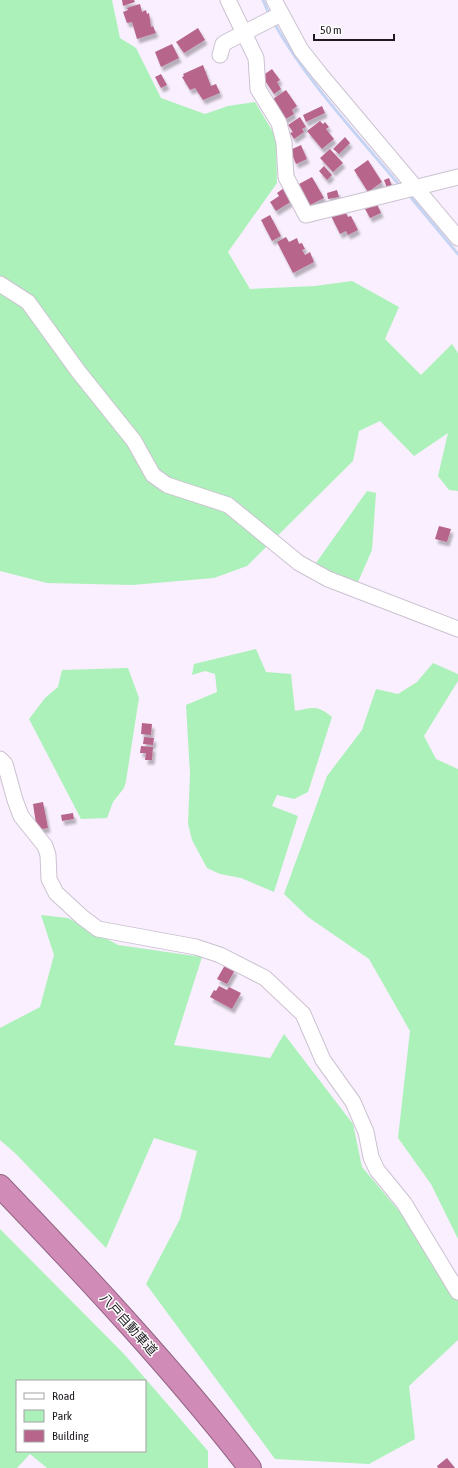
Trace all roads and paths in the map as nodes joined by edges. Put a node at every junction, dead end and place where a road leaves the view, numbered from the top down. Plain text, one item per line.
1 (228, 0) edge
2 (274, 0) edge
3 (281, 14) junction
4 (244, 33) junction
5 (220, 55) dead end
6 (458, 177) edge
7 (414, 187) junction
8 (458, 238) edge
9 (0, 284) edge
10 (458, 629) edge
11 (0, 759) edge
12 (0, 1186) edge
13 (458, 1292) edge
14 (250, 1468) edge

1 - 4 street
2 - 3 street
3 - 4 street
3 - 7 street
4 - 5 street
4 - 7 street
6 - 7 street
7 - 8 street
9 - 10 street
11 - 13 street
12 - 14 highway, 八戸自動車道

